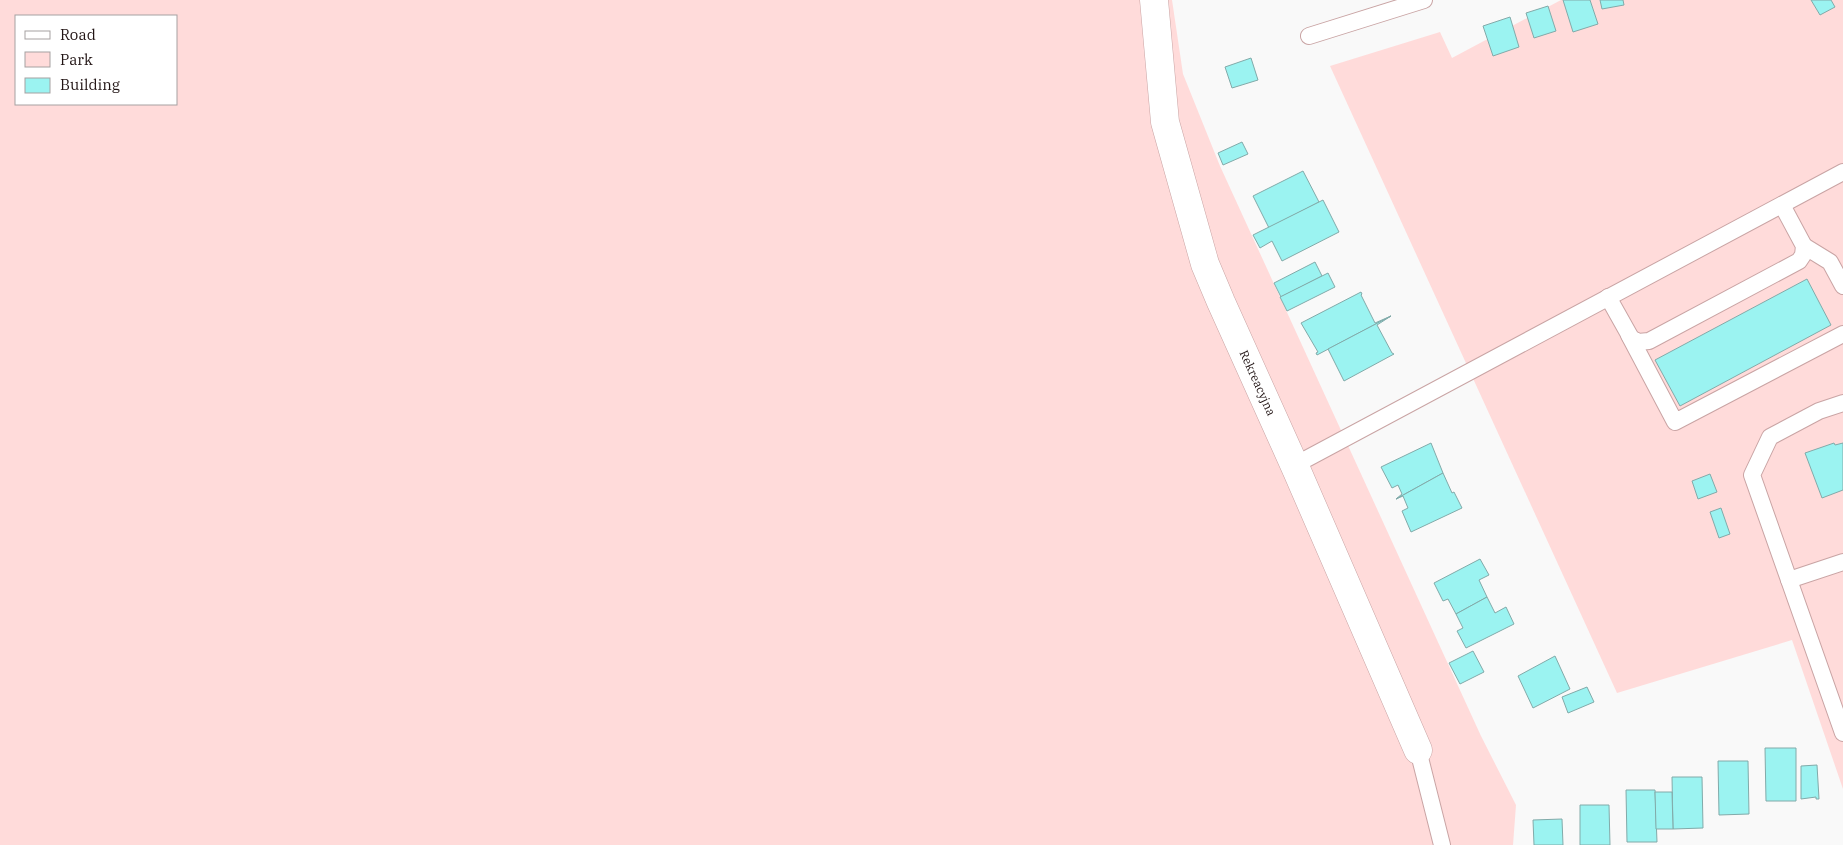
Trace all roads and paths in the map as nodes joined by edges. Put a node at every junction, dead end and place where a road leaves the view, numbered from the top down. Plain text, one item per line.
1 (1154, 0) edge
2 (1424, 0) edge
3 (1309, 36) dead end
4 (1843, 172) edge
5 (1782, 205) junction
6 (1804, 246) junction
7 (1843, 286) edge
8 (1608, 297) junction
9 (1843, 334) edge
10 (1629, 335) junction
11 (1843, 403) edge
12 (1295, 465) junction
13 (1843, 562) edge
14 (1789, 580) junction
15 (1843, 733) edge
16 (1418, 750) joint
17 (1442, 845) edge

1 - 12 street, Rekreacyjna
2 - 3 lane
4 - 5 lane
5 - 6 lane
5 - 8 lane
6 - 7 lane
6 - 10 lane
8 - 10 lane
8 - 12 lane
9 - 10 lane
11 - 14 lane
12 - 16 street, Rekreacyjna
13 - 14 lane
14 - 15 lane
16 - 17 lane

